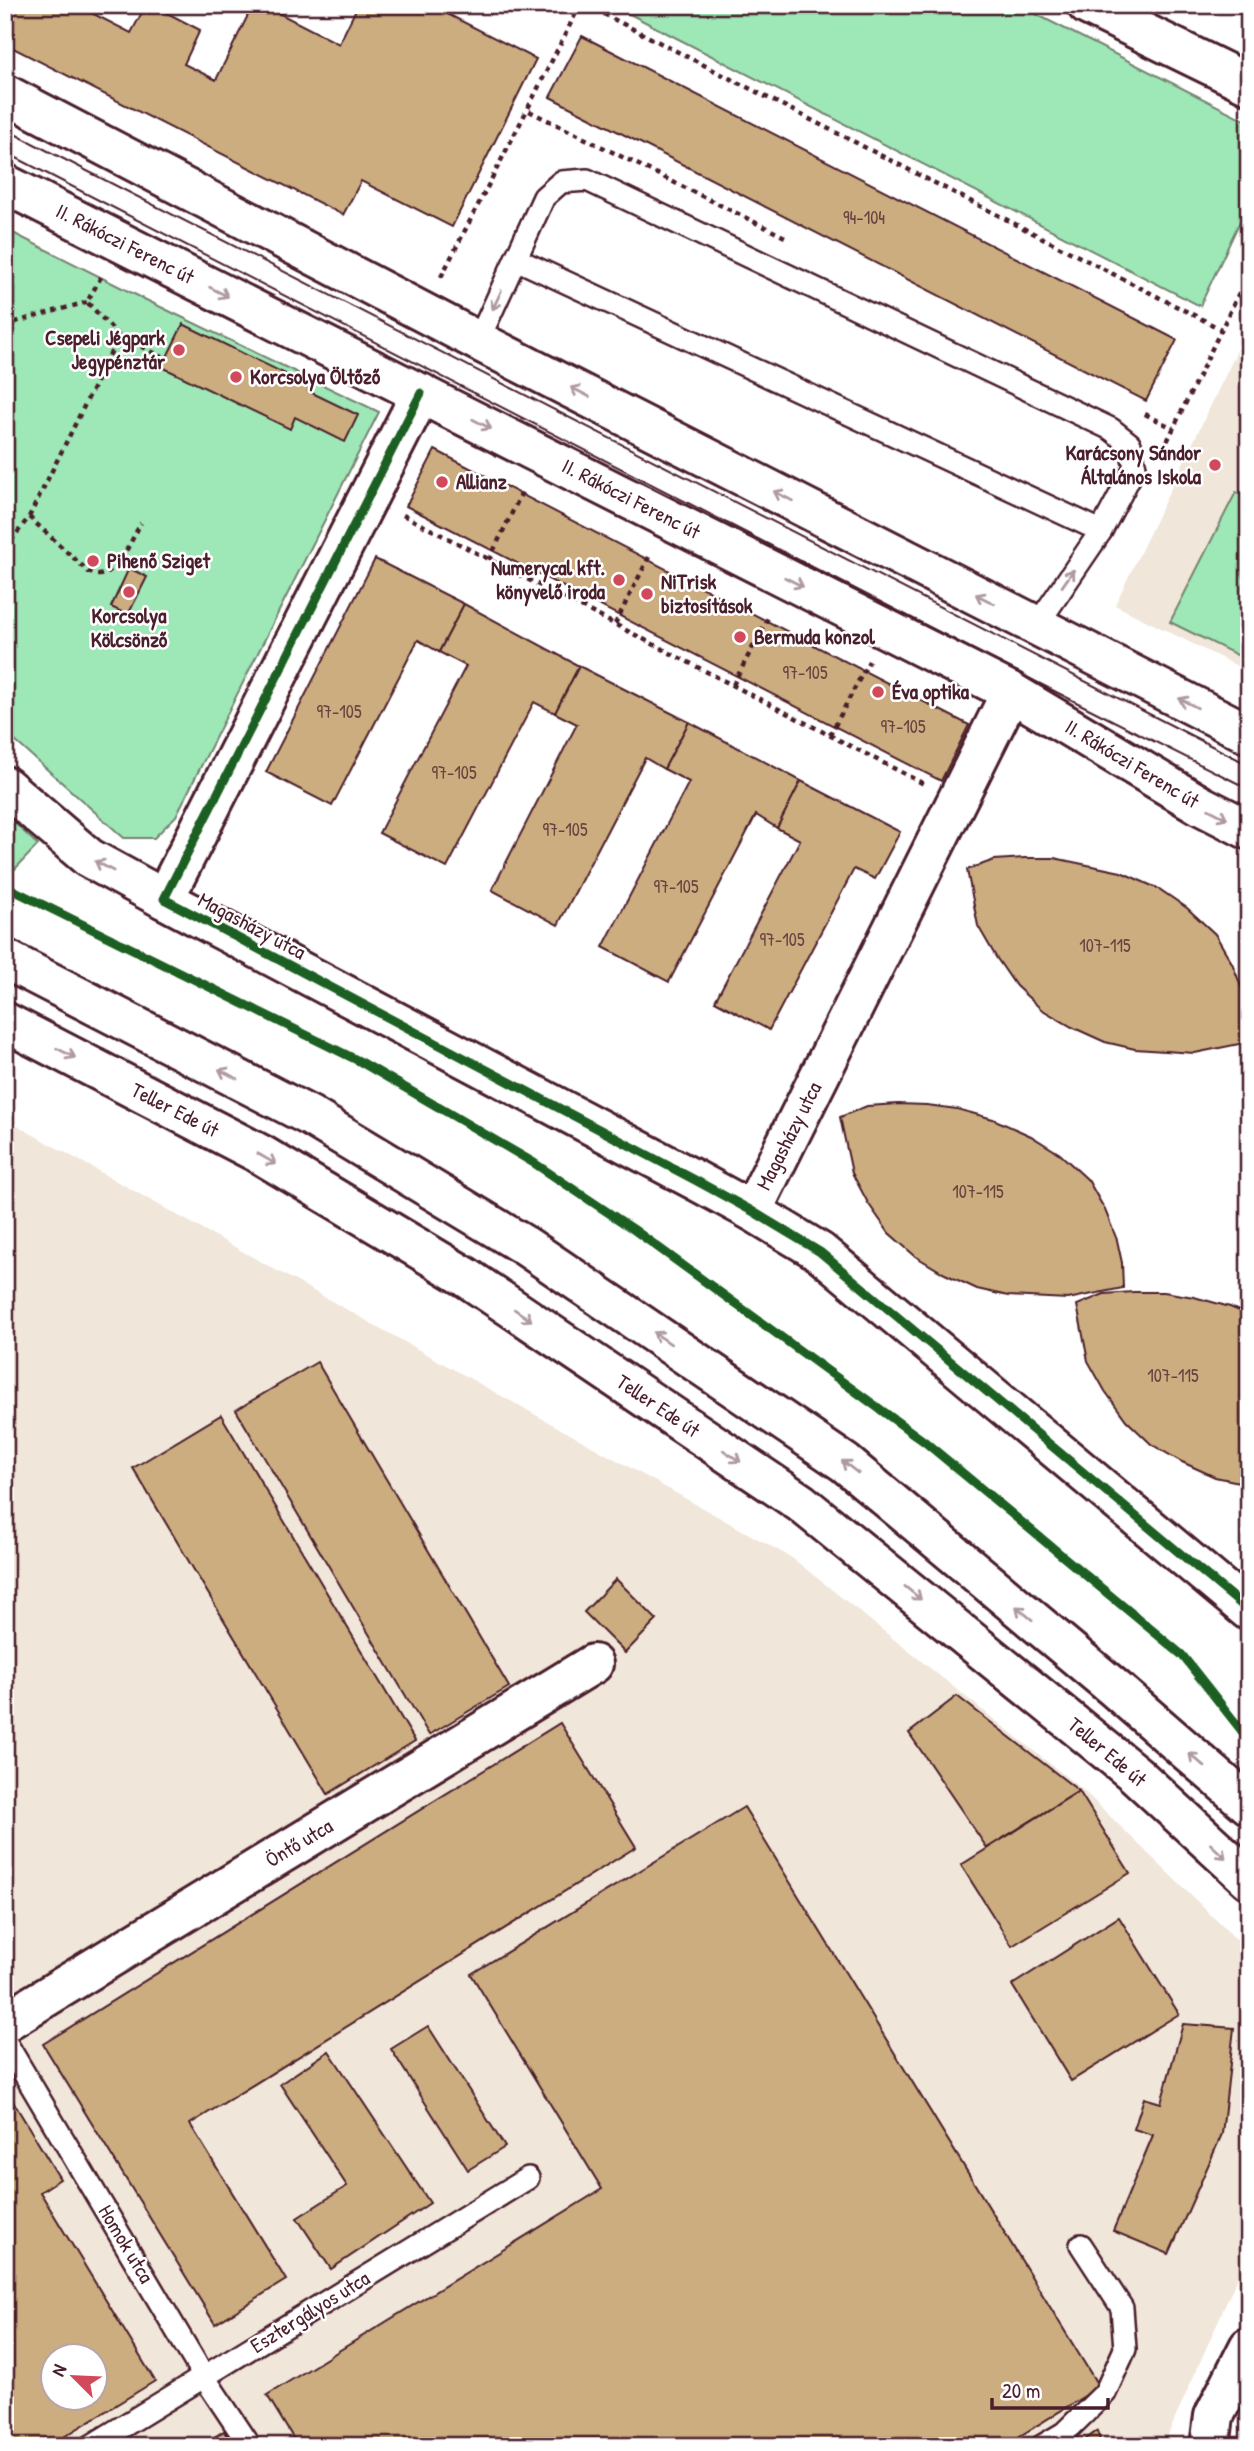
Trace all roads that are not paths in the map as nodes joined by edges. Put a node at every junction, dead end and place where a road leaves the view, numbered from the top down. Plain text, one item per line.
1 (1087, 5) edge
2 (1249, 85) edge
3 (5, 94) edge
4 (5, 184) edge
5 (516, 259) junction
6 (478, 341) junction
7 (421, 393) junction
8 (1101, 531) junction
9 (1037, 625) junction
10 (1011, 692) junction
11 (1249, 734) edge
12 (5, 786) edge
13 (1249, 830) edge
14 (163, 899) junction
15 (5, 958) edge
16 (5, 1022) edge
17 (752, 1211) junction
18 (1249, 1611) edge
19 (593, 1664) dead end
20 (1249, 1805) edge
21 (1249, 1879) edge
22 (5, 2022) edge
23 (5, 2040) edge
24 (528, 2178) dead end
25 (1081, 2245) dead end
26 (1249, 2347) edge
27 (204, 2377) junction
28 (91, 2446) edge
29 (250, 2446) edge
30 (1042, 2446) edge
31 (1210, 2446) edge

1 - 2 street
3 - 6 street
4 -> 7 street, II. Rákóczi Ferenc út
5 -> 6 lane
5 - 8 lane
5 - 8 lane
9 -> 6 street
7 -> 10 street, II. Rákóczi Ferenc út
7 - 14 street
9 -> 8 lane
11 -> 9 street
10 -> 13 street, II. Rákóczi Ferenc út
10 - 17 street, Magasházy utca
14 -> 12 street, Magasházy utca
14 - 17 street, Magasházy utca
20 -> 15 street
16 -> 21 street, Teller Ede út
17 - 18 street
19 - 22 street, Öntő utca
23 - 27 lane, Homok utca
24 - 27 lane, Esztergályos utca
25 - 30 lane
26 - 31 street
27 - 28 lane, Esztergályos utca
27 - 29 lane, Homok utca

